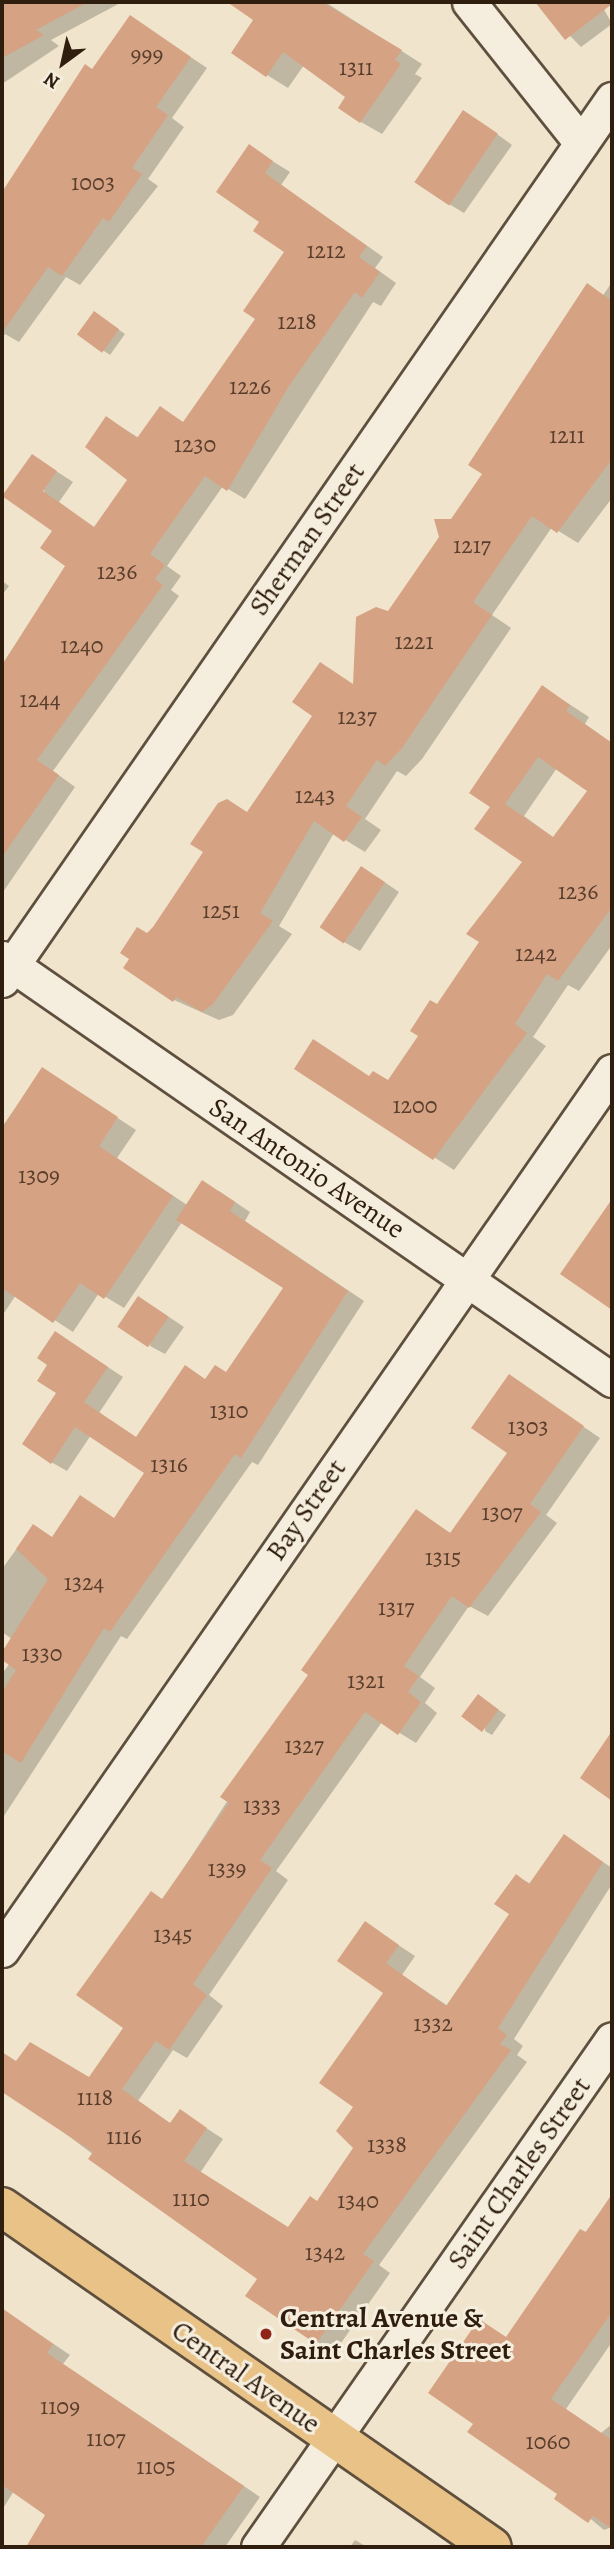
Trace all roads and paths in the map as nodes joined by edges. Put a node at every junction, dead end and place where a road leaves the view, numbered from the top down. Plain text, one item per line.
1 (470, 2) edge
2 (612, 99) edge
3 (582, 143) junction
4 (5, 968) edge
5 (612, 1071) edge
6 (468, 1278) junction
7 (612, 1380) edge
8 (2, 1950) edge
9 (612, 2039) edge
10 (601, 2080) edge
11 (2, 2207) edge
12 (333, 2437) junction
13 (258, 2547) edge
14 (492, 2547) edge

1 - 3 street
2 - 3 street, Sherman Street
3 - 4 street, Sherman Street
4 - 6 street, San Antonio Avenue
5 - 6 street, Bay Street
6 - 7 street, San Antonio Avenue
6 - 8 street, Bay Street
9 - 10 street, Saint Charles Street
10 - 12 street, Saint Charles Street
11 - 12 main road, Central Avenue
12 - 13 street, Saint Charles Street
12 - 14 main road, Central Avenue

